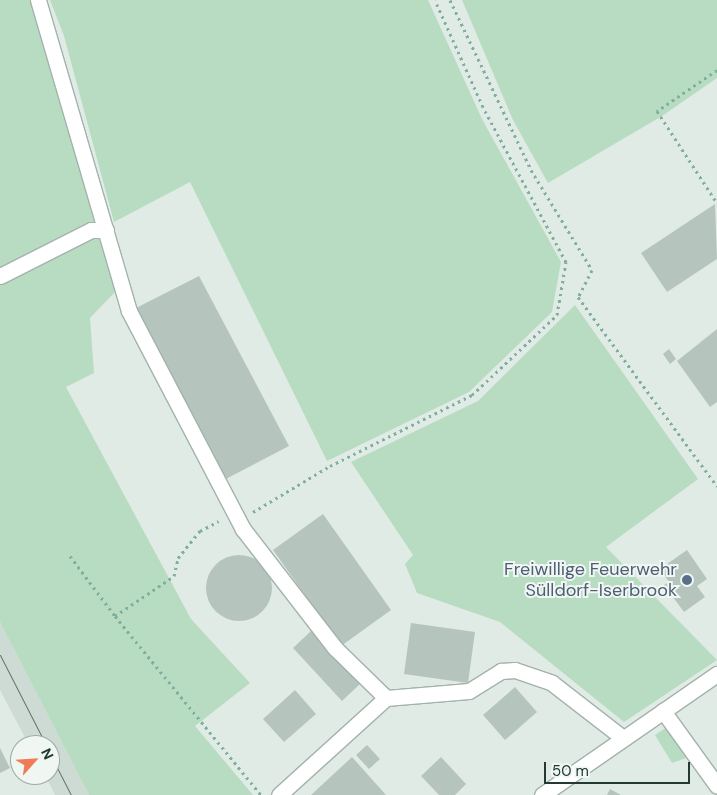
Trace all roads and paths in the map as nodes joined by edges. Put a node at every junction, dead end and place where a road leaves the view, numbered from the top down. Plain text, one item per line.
1 (38, 0) edge
2 (435, 0) edge
3 (450, 0) edge
4 (717, 70) edge
5 (717, 203) edge
6 (106, 230) junction
7 (0, 276) edge
8 (717, 486) edge
9 (237, 516) junction
10 (70, 556) dead end
11 (114, 616) junction
12 (717, 674) edge
13 (386, 698) junction
14 (662, 711) junction
15 (623, 738) junction
16 (717, 786) edge
17 (261, 795) edge
18 (279, 795) edge
19 (542, 795) edge

1 - 6 street
2 - 9 path
3 - 8 path
4 - 5 path
6 - 7 street
6 - 9 street
9 - 11 path
9 - 13 street
10 - 11 path
11 - 17 path
12 - 14 street
13 - 15 street
13 - 18 street
14 - 15 street
14 - 16 street
15 - 19 street

